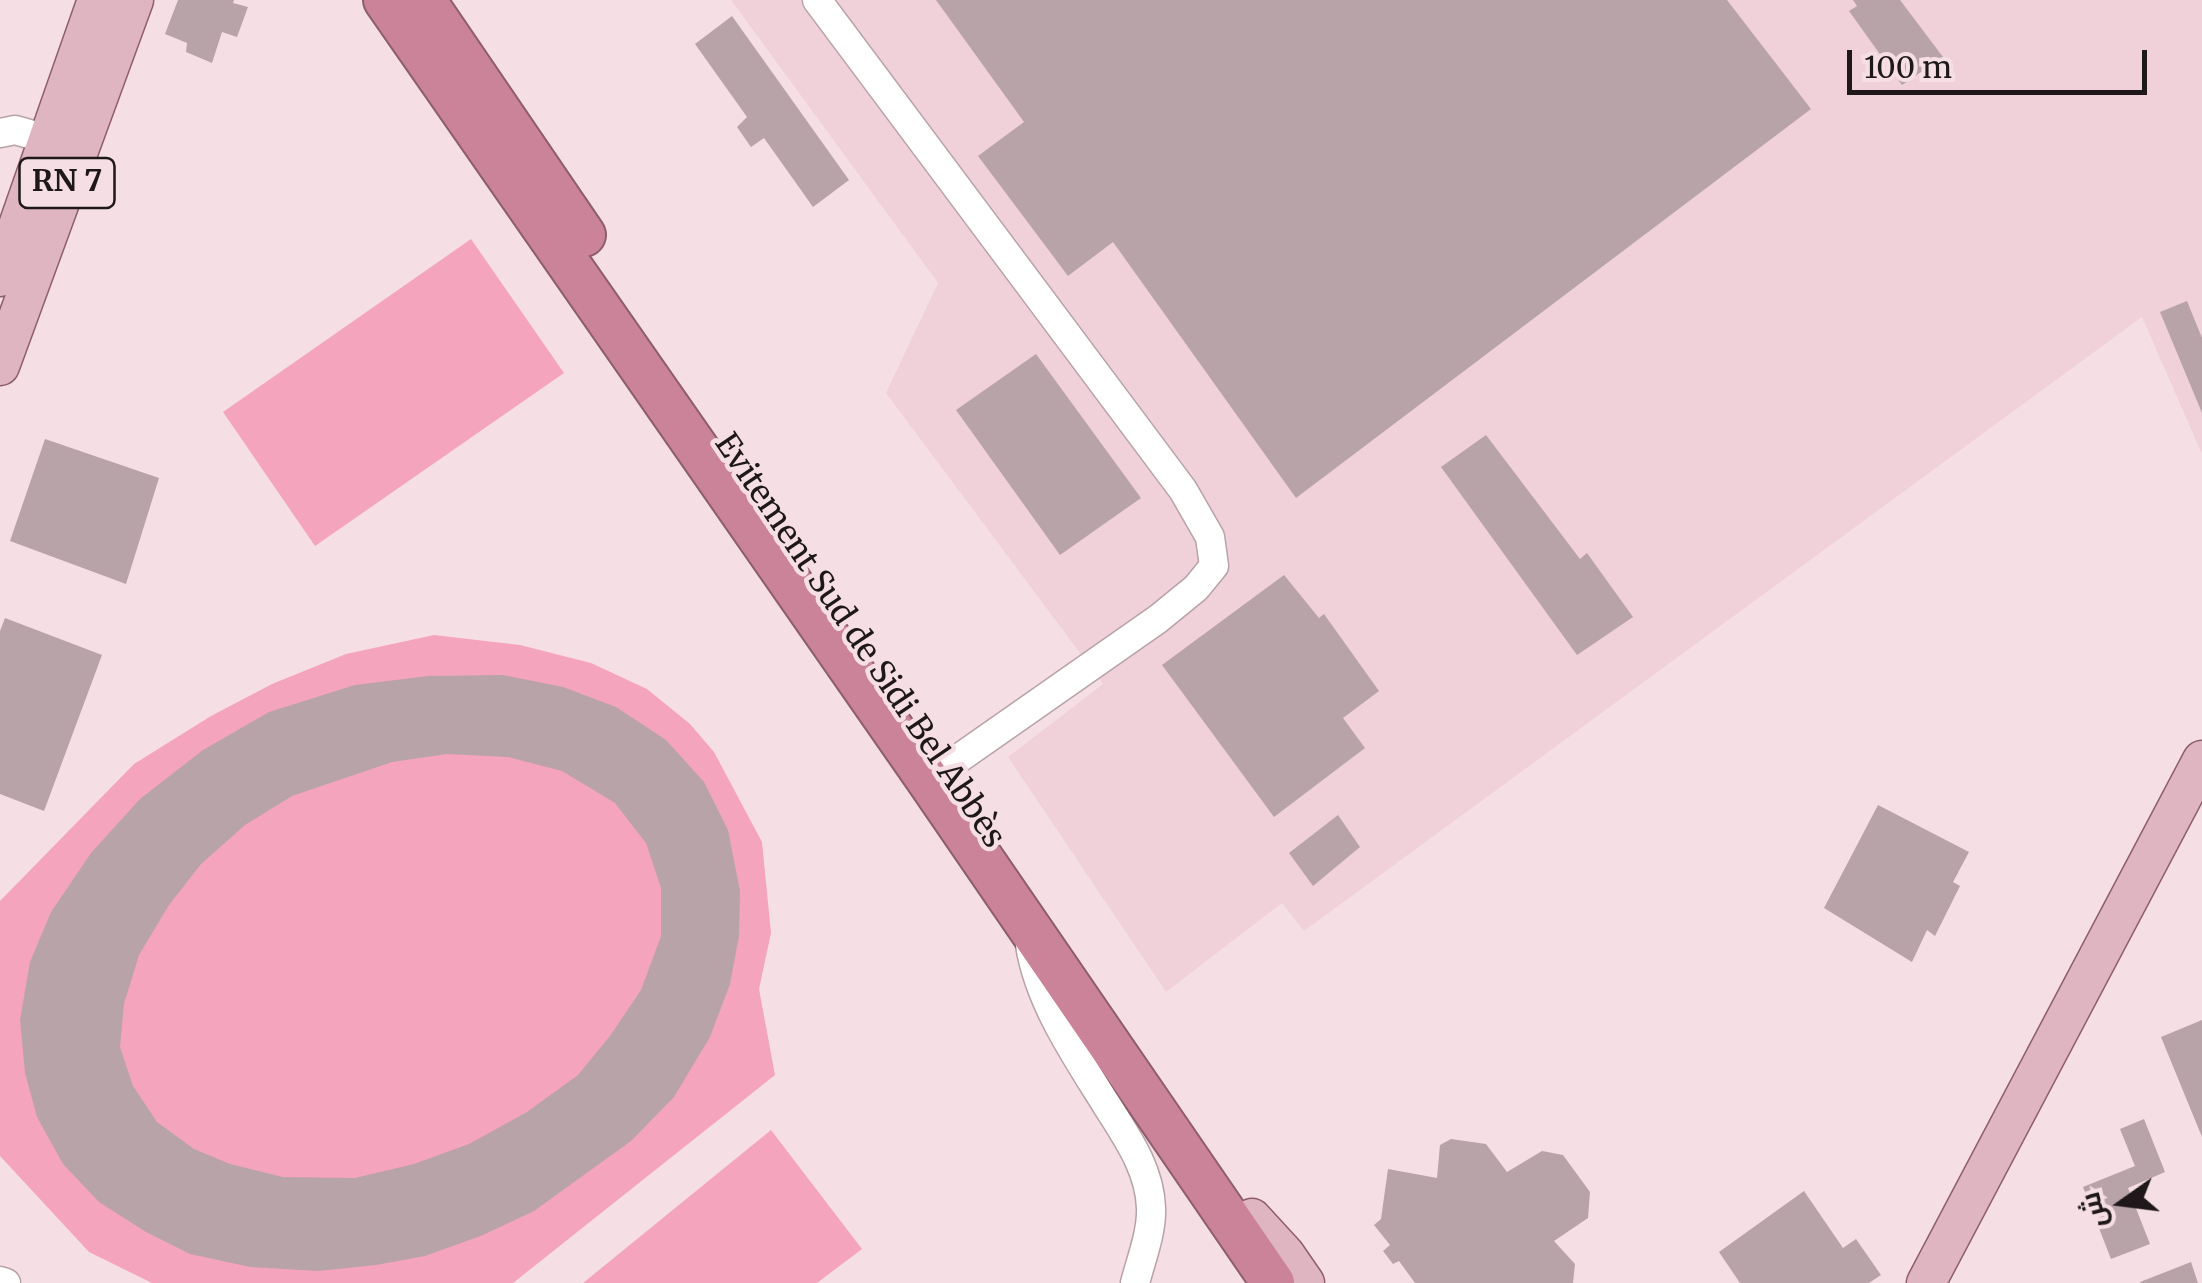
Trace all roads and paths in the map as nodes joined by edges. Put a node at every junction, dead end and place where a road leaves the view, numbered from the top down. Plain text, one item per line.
1 (97, 0) edge
2 (134, 0) edge
3 (385, 0) edge
4 (424, 0) edge
5 (817, 0) edge
6 (91, 68) junction
7 (0, 133) edge
8 (48, 138) junction
9 (38, 216) junction
10 (0, 277) edge
11 (0, 366) edge
12 (2202, 760) edge
13 (937, 774) junction
14 (1019, 898) junction
15 (1245, 1226) junction
16 (1135, 1283) edge
17 (1264, 1283) edge
18 (1272, 1283) edge
19 (1293, 1283) edge
20 (1305, 1283) edge
21 (1926, 1283) edge

1 - 6 main road, RN 7
2 - 6 main road, RN 7
3 - 13 highway, Evitement Sud de Sidi Bel Abbès
4 - 13 highway, Evitement Sud de Sidi Bel Abbès
5 - 13 street
6 - 8 main road, RN 7
6 - 9 main road, RN 7
7 - 8 street
8 - 9 main road, RN 7
9 - 10 main road, RN 7
9 - 11 main road, RN 7
12 - 21 main road
13 - 14 highway, Evitement Sud de Sidi Bel Abbès
14 - 15 highway, Evitement Sud de Sidi Bel Abbès
14 - 16 street
15 - 17 main road
15 - 18 highway
15 - 19 highway, Evitement Sud de Sidi Bel Abbès
15 - 20 main road

